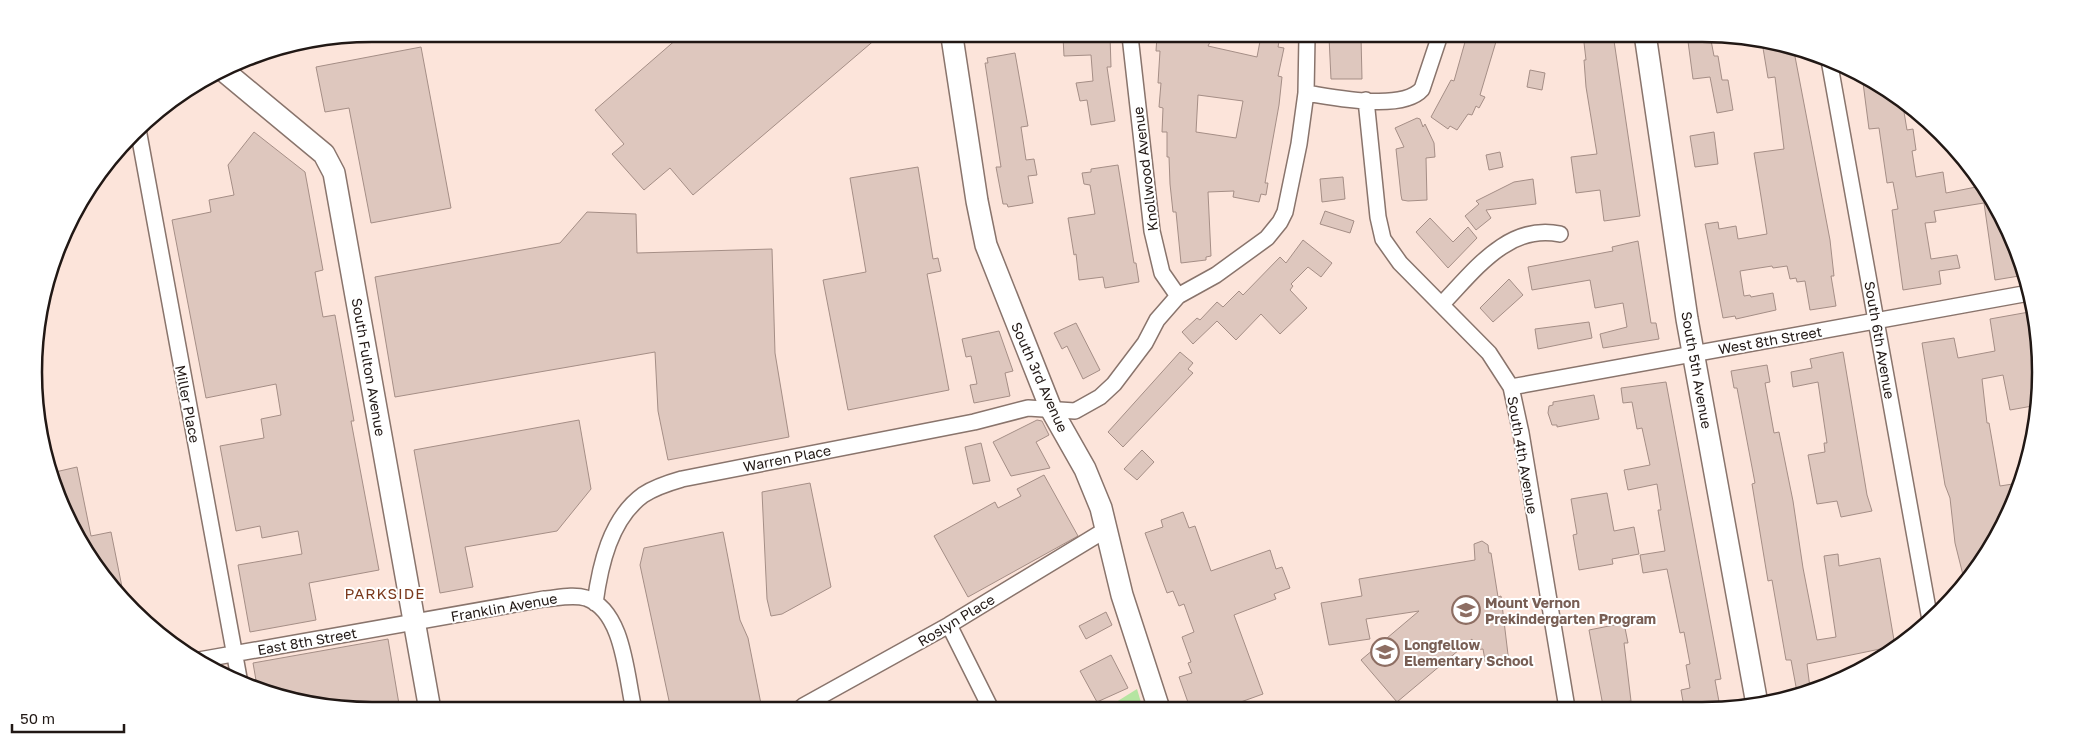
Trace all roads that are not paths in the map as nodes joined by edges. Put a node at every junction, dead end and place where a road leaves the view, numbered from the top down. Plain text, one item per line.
1 (953, 42) edge
2 (1131, 42) edge
3 (1307, 42) edge
4 (1438, 42) edge
5 (1645, 42) edge
6 (1831, 69) edge
7 (229, 75) edge
8 (1306, 93) junction
9 (1366, 100) junction
10 (140, 138) edge
11 (1560, 234) dead end
12 (2022, 294) edge
13 (1178, 296) junction
14 (1442, 304) junction
15 (1877, 322) junction
16 (1694, 353) junction
17 (1511, 388) junction
18 (1051, 410) junction
19 (1106, 529) junction
20 (595, 602) junction
21 (1928, 611) edge
22 (414, 623) junction
23 (949, 625) junction
24 (235, 654) junction
25 (209, 658) edge
26 (238, 673) edge
27 (1756, 697) edge
28 (429, 702) edge
29 (632, 702) edge
30 (809, 702) edge
31 (988, 702) edge
32 (1156, 702) edge
33 (1566, 702) edge

1 - 18 street, South 3rd Avenue
2 - 13 street, Knollwood Avenue
3 - 8 street, Warren Place
4 - 9 street
5 - 16 street, South 5th Avenue
6 - 15 street, South 6th Avenue
7 - 22 street, South Fulton Avenue
8 - 9 street
8 - 13 street, Warren Place
9 - 14 street, South 4th Avenue
10 - 24 street, Miller Place
11 - 14 street
12 - 15 street, West 8th Street
13 - 18 street, Warren Place
14 - 17 street, South 4th Avenue
15 - 16 street, West 8th Street
15 - 21 street, South 6th Avenue
16 - 17 street, West 8th Street
16 - 27 street, South 5th Avenue
17 - 33 street, South 4th Avenue
18 - 19 street, South 3rd Avenue
18 - 20 street, Warren Place
19 - 23 street, Roslyn Place
19 - 32 street, South 3rd Avenue
20 - 22 street, Franklin Avenue
20 - 29 street
22 - 24 street, East 8th Street
22 - 28 street, South Fulton Avenue
23 - 30 street, Roslyn Place
23 - 31 street
24 - 25 street, East 8th Street
24 - 26 street, Miller Place

